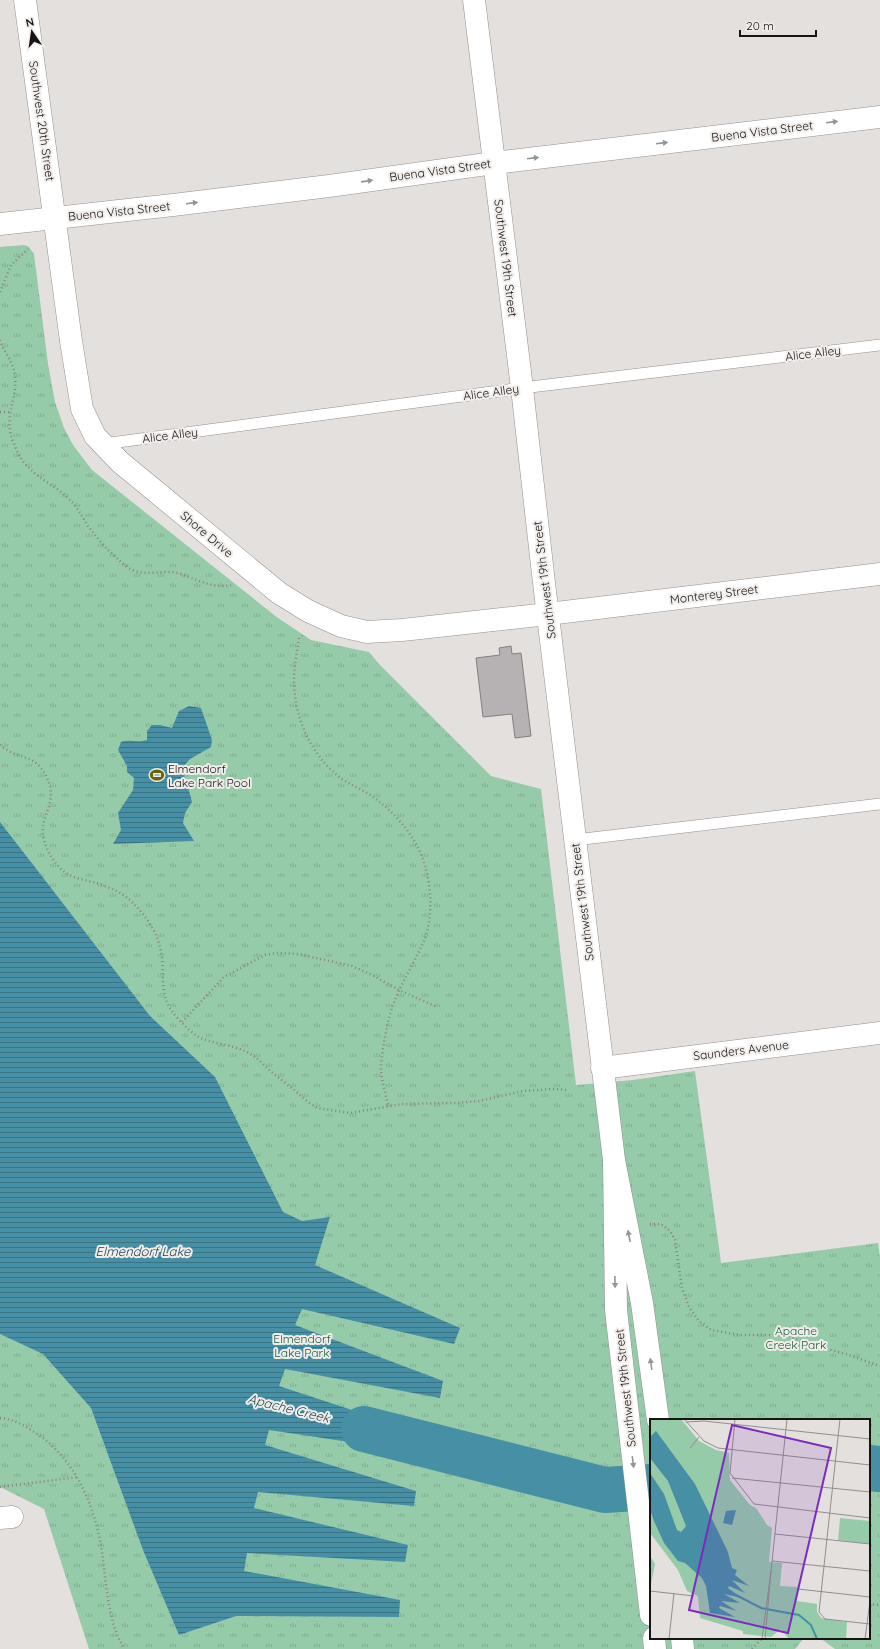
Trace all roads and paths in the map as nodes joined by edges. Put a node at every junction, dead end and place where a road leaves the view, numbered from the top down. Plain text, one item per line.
1 (25, 0) edge
2 (474, 0) edge
3 (880, 117) edge
4 (494, 163) junction
5 (55, 218) junction
6 (0, 224) edge
7 (28, 249) dead end
8 (0, 292) edge
9 (0, 341) edge
10 (880, 345) edge
11 (522, 388) junction
12 (0, 412) edge
13 (9, 412) junction
14 (103, 444) junction
15 (880, 574) edge
16 (230, 585) dead end
17 (548, 614) junction
18 (299, 638) dead end
19 (0, 745) edge
20 (880, 804) edge
21 (575, 840) junction
22 (399, 990) junction
23 (437, 1007) dead end
24 (182, 1022) junction
25 (880, 1033) edge
26 (602, 1068) junction
27 (569, 1090) dead end
28 (388, 1106) junction
29 (614, 1160) junction
30 (648, 1224) dead end
31 (880, 1366) edge
32 (657, 1412) edge
33 (0, 1418) edge
34 (78, 1477) junction
35 (0, 1487) edge
36 (870, 1604) edge
37 (880, 1605) edge
38 (650, 1607) edge
39 (654, 1639) edge
40 (682, 1639) edge
41 (761, 1639) edge
42 (124, 1649) edge
43 (655, 1649) edge
44 (683, 1649) edge
45 (752, 1649) edge

1 - 5 street, Southwest 20th Street
2 - 4 street, Southwest 19th Street
4 -> 3 street, Buena Vista Street
5 -> 4 street, Buena Vista Street
4 - 11 street, Southwest 19th Street
5 - 6 street, Buena Vista Street
5 - 14 street, Shore Drive
7 - 8 path
9 - 13 path
10 - 11 lane, Alice Alley
11 - 14 lane, Alice Alley
11 - 17 street, Southwest 19th Street
12 - 13 path
13 - 16 path
14 - 17 street, Shore Drive
15 - 17 street, Monterey Street
17 - 21 street, Southwest 19th Street
18 - 22 path
19 - 24 path
20 - 21 lane
21 - 26 street, Southwest 19th Street
22 - 23 path
22 - 24 path
22 - 28 path
24 - 28 path
25 - 26 street, Saunders Avenue
26 - 29 street, Southwest 19th Street
27 - 28 path
32 -> 29 street, Southwest 19th Street
29 -> 38 street, Southwest 19th Street
30 - 31 path
33 - 34 path
34 - 35 path
34 - 42 path
36 - 37 path
39 - 43 street
40 - 44 street
41 - 45 path

